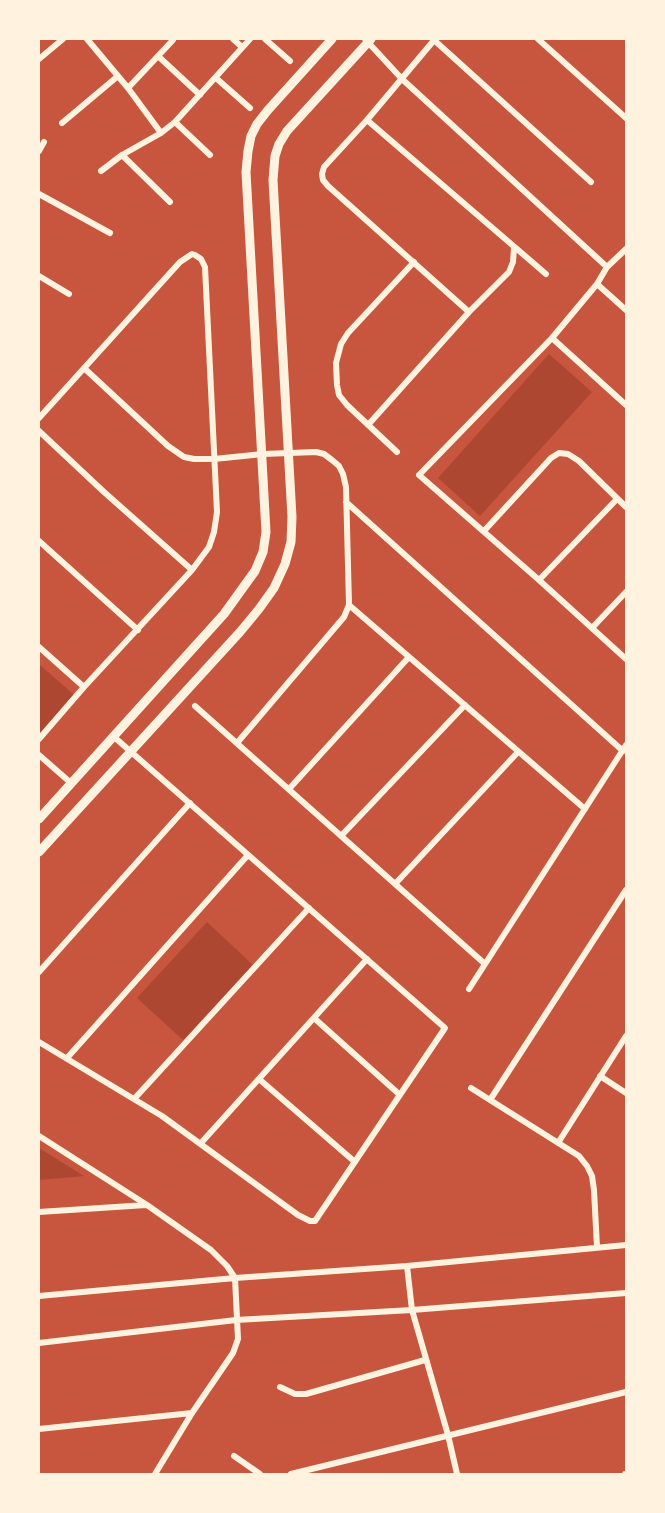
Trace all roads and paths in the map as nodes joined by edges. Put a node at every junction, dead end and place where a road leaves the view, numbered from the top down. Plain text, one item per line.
1 (63, 39) edge
2 (87, 39) edge
3 (233, 39) edge
4 (250, 39) edge
5 (265, 39) edge
6 (332, 39) edge
7 (538, 39) edge
8 (173, 40) edge
9 (368, 40) edge
10 (434, 40) edge
11 (242, 47) junction
12 (158, 56) junction
13 (39, 59) edge
14 (290, 61) dead end
15 (118, 76) junction
16 (216, 78) junction
17 (402, 79) junction
18 (128, 88) junction
19 (200, 95) junction
20 (250, 108) dead end
21 (626, 118) edge
22 (367, 120) junction
23 (175, 122) junction
24 (62, 123) dead end
25 (162, 133) junction
26 (44, 142) dead end
27 (39, 151) edge
28 (122, 155) junction
29 (210, 155) dead end
30 (101, 171) dead end
31 (591, 182) dead end
32 (39, 194) edge
33 (170, 202) dead end
34 (110, 233) dead end
35 (514, 248) junction
36 (626, 249) edge
37 (414, 262) junction
38 (607, 267) junction
39 (546, 274) dead end
40 (39, 276) edge
41 (597, 284) junction
42 (69, 294) dead end
43 (626, 309) edge
44 (469, 312) junction
45 (552, 338) junction
46 (84, 368) junction
47 (626, 405) edge
48 (39, 418) edge
49 (368, 425) junction
50 (39, 431) edge
51 (397, 452) dead end
52 (288, 453) junction
53 (263, 454) junction
54 (214, 459) junction
55 (617, 499) junction
56 (346, 502) junction
57 (626, 507) edge
58 (484, 531) junction
59 (39, 541) edge
60 (192, 570) junction
61 (539, 580) junction
62 (626, 592) edge
63 (349, 605) junction
64 (592, 628) junction
65 (138, 630) junction
66 (39, 647) edge
67 (409, 657) junction
68 (626, 659) edge
69 (84, 687) junction
70 (465, 705) junction
71 (195, 706) dead end
72 (113, 736) junction
73 (39, 739) edge
74 (237, 743) junction
75 (624, 748) edge
76 (131, 751) junction
77 (518, 752) junction
78 (39, 755) edge
79 (71, 783) junction
80 (289, 789) junction
81 (190, 803) junction
82 (585, 810) junction
83 (39, 819) edge
84 (341, 836) junction
85 (39, 852) edge
86 (248, 855) junction
87 (395, 884) junction
88 (626, 890) edge
89 (619, 900) junction
90 (626, 905) edge
91 (309, 908) junction
92 (367, 959) junction
93 (485, 964) junction
94 (39, 972) edge
95 (469, 989) dead end
96 (314, 1018) junction
97 (626, 1036) edge
98 (39, 1042) edge
99 (67, 1058) junction
100 (600, 1076) junction
101 (259, 1079) junction
102 (471, 1088) dead end
103 (626, 1093) edge
104 (400, 1095) junction
105 (135, 1098) junction
106 (490, 1100) junction
107 (39, 1136) edge
108 (201, 1143) junction
109 (558, 1143) junction
110 (355, 1162) junction
111 (147, 1205) junction
112 (39, 1212) edge
113 (626, 1245) edge
114 (597, 1247) junction
115 (407, 1266) junction
116 (236, 1278) junction
117 (626, 1293) edge
118 (39, 1296) edge
119 (412, 1310) junction
120 (236, 1320) junction
121 (39, 1343) edge
122 (425, 1360) junction
123 (280, 1387) dead end
124 (626, 1392) edge
125 (192, 1413) junction
126 (39, 1429) edge
127 (448, 1436) junction
128 (234, 1456) dead end
129 (155, 1474) edge
130 (260, 1474) edge
131 (291, 1474) edge
132 (457, 1474) edge

1 - 13 street
2 - 15 street
3 - 11 street
4 - 11 street
5 - 14 street
6 - 53 street
7 - 21 street
8 - 12 street
9 - 17 street
9 - 52 street
10 - 17 street
10 - 31 street
11 - 16 street
12 - 18 street
12 - 19 street
15 - 18 street
15 - 24 street
16 - 19 street
16 - 20 street
17 - 22 street
17 - 38 street
18 - 25 street
19 - 23 street
22 - 35 street
22 - 37 street
23 - 25 street
23 - 29 street
25 - 28 street
26 - 27 street
28 - 30 street
28 - 33 street
32 - 34 street
35 - 39 street
35 - 44 street
36 - 38 street
37 - 44 street
37 - 49 street
38 - 41 street
40 - 42 street
41 - 43 street
41 - 45 street
44 - 49 street
45 - 47 street
45 - 58 street
46 - 48 street
46 - 54 street
46 - 54 street
49 - 51 street
50 - 60 street
52 - 53 street
52 - 56 street
52 - 76 street
53 - 54 street
53 - 72 street
54 - 60 street
55 - 57 street
55 - 58 street
55 - 61 street
56 - 63 street
56 - 75 street
58 - 61 street
59 - 65 street
60 - 65 street
61 - 64 street
62 - 64 street
63 - 67 street
63 - 74 street
64 - 68 street
65 - 69 street
66 - 69 street
67 - 70 street
67 - 80 street
69 - 73 street
70 - 77 street
70 - 84 street
71 - 74 street
72 - 76 street
72 - 79 street
74 - 80 street
75 - 82 street
76 - 81 street
76 - 85 street
77 - 82 street
77 - 87 street
78 - 79 street
79 - 83 street
80 - 84 street
81 - 86 street
81 - 94 street
82 - 93 street
84 - 87 street
86 - 91 street
86 - 99 street
87 - 93 street
88 - 89 street
89 - 90 street
89 - 106 street
91 - 92 street
91 - 105 street
92 - 96 street
92 - 104 street
93 - 95 street
96 - 101 street
96 - 104 street
97 - 100 street
98 - 99 street
99 - 105 street
100 - 103 street
100 - 109 street
101 - 108 street
101 - 110 street
102 - 106 street
104 - 110 street
105 - 108 street
106 - 109 street
107 - 111 street
108 - 110 street
109 - 114 street
111 - 112 street
111 - 116 street
113 - 114 street
114 - 115 street
115 - 116 street
115 - 119 street
116 - 118 street
116 - 120 street
117 - 119 street
119 - 120 street
119 - 122 street
120 - 121 street
120 - 125 street
122 - 123 street
122 - 127 street
124 - 127 street
125 - 126 street
125 - 129 street
127 - 131 street
127 - 132 street
128 - 130 street

